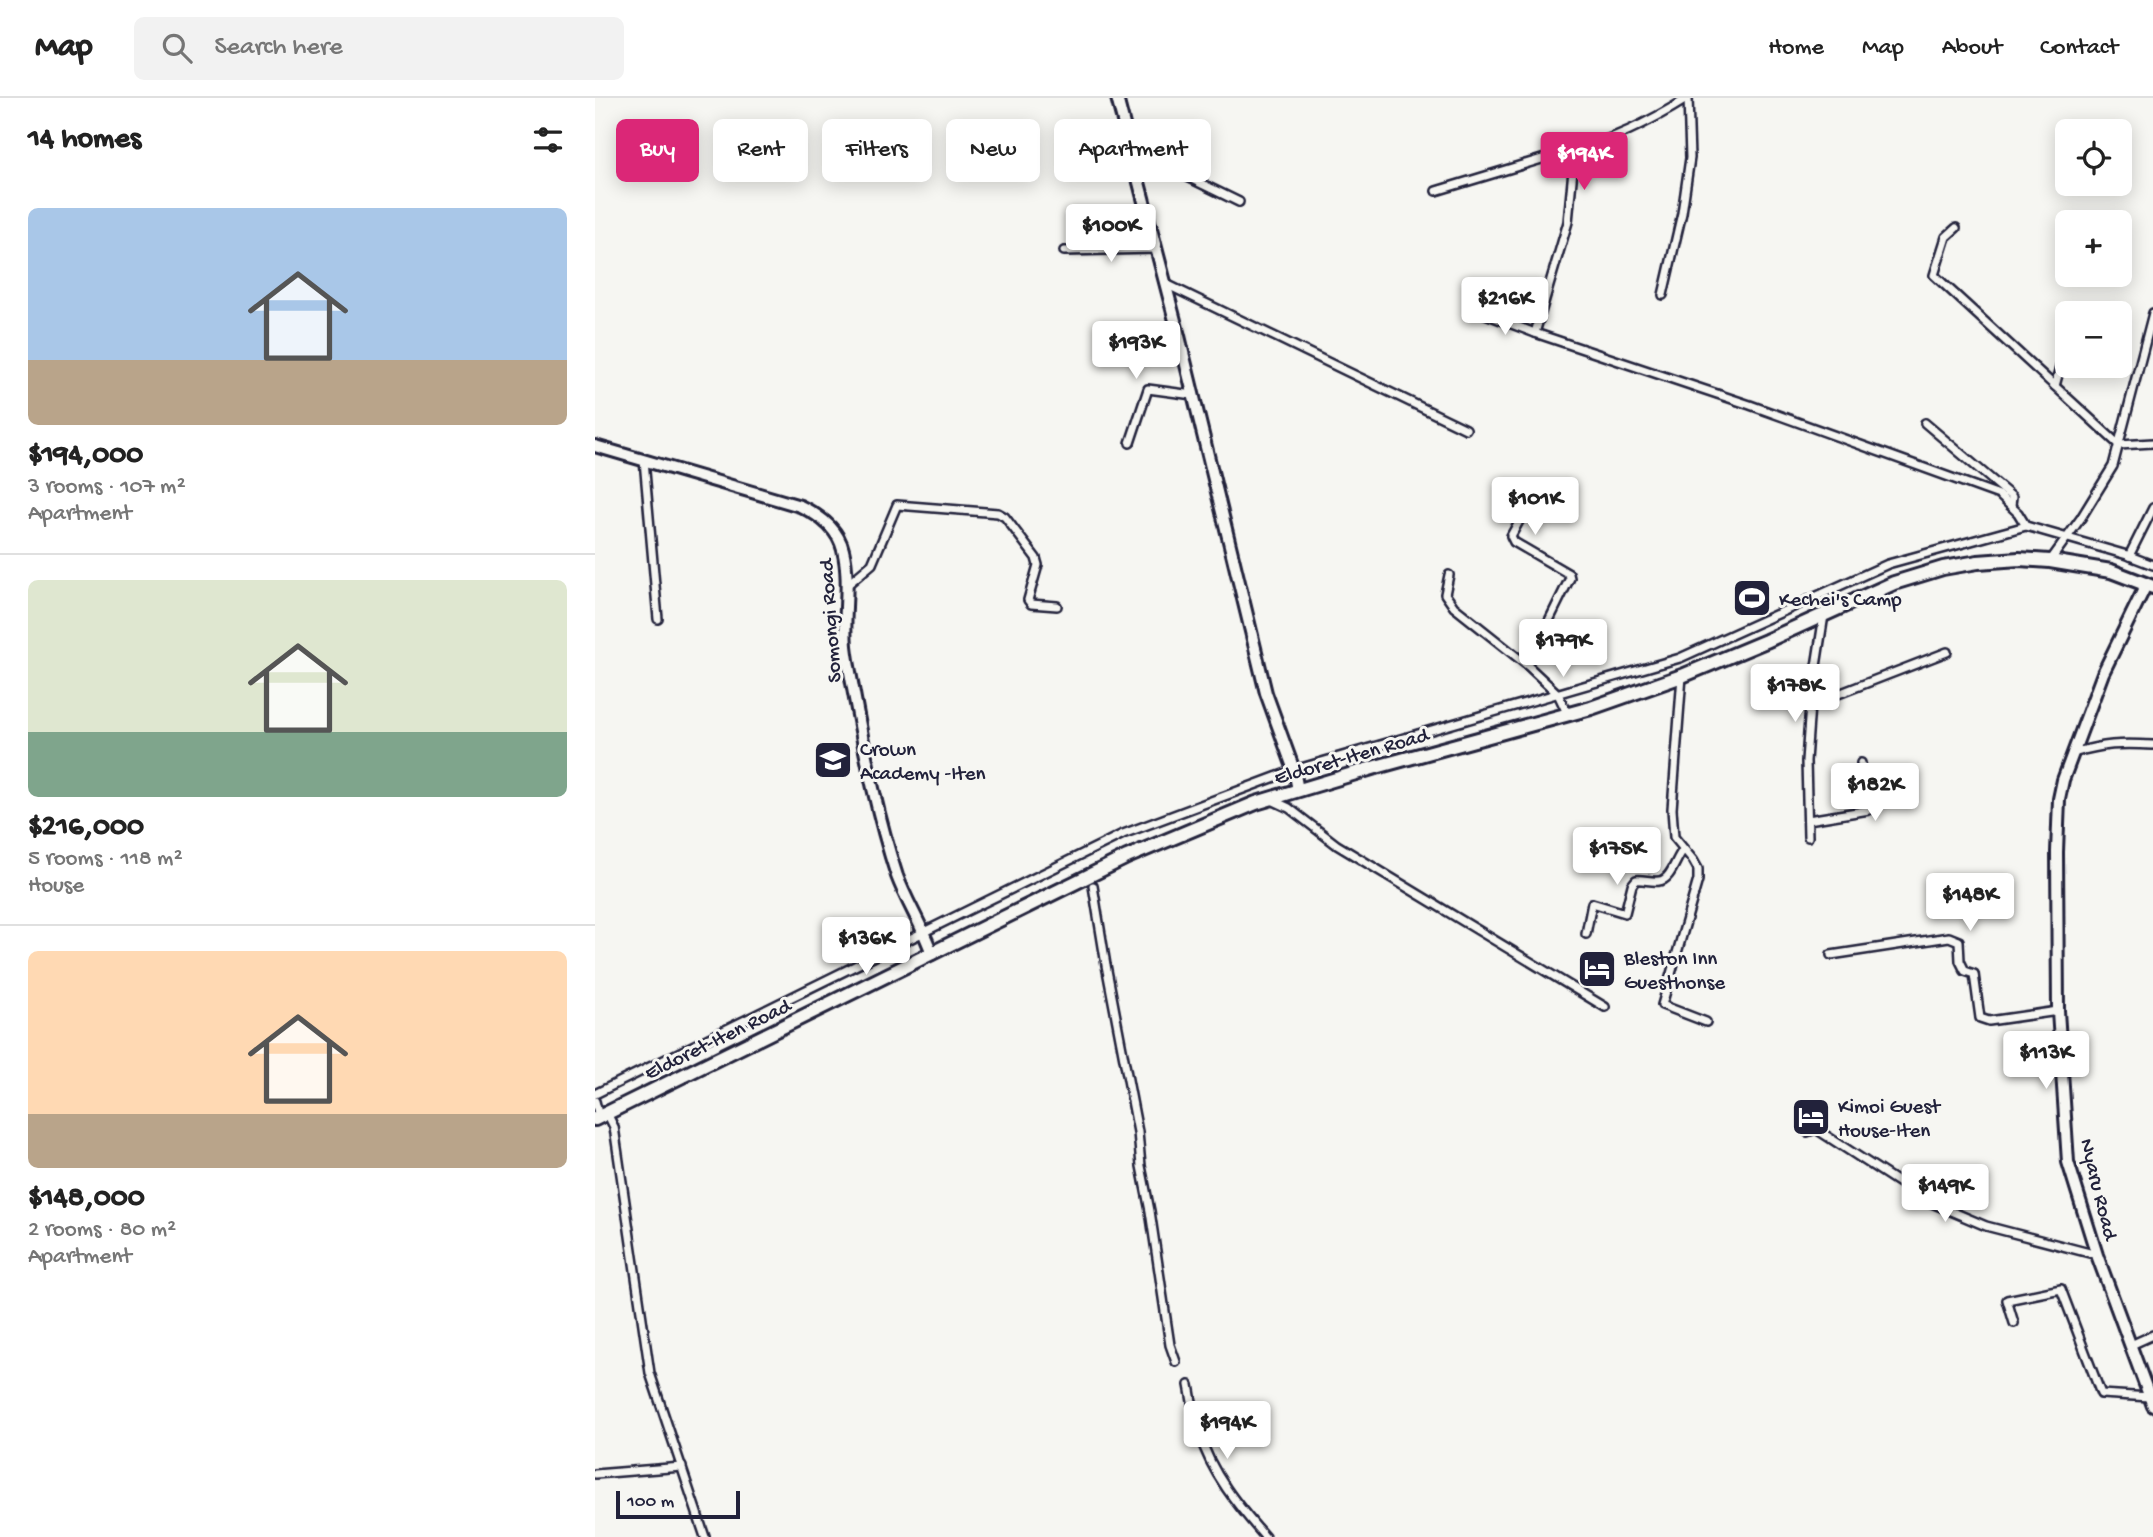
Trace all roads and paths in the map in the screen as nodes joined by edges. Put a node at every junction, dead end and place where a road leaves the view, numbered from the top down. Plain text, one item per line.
1 (1117, 98) edge
2 (1688, 98) edge
3 (1122, 119) edge
4 (1575, 149) junction
5 (1139, 182) edge
6 (1198, 182) edge
7 (1436, 191) dead end
8 (1239, 202) dead end
9 (1956, 228) dead end
10 (1156, 248) junction
11 (1065, 251) dead end
12 (1165, 284) junction
13 (1663, 295) dead end
14 (2153, 313) edge
15 (1485, 314) dead end
16 (1535, 333) junction
17 (2057, 378) edge
18 (2055, 386) junction
19 (1193, 395) junction
20 (1925, 423) dead end
21 (1467, 429) dead end
22 (1130, 443) dead end
23 (2153, 443) edge
24 (2119, 445) junction
25 (595, 446) edge
26 (644, 460) junction
27 (1536, 490) dead end
28 (2011, 505) junction
29 (2153, 508) edge
30 (2026, 526) junction
31 (2065, 538) junction
32 (2129, 555) junction
33 (2050, 561) junction
34 (2153, 565) edge
35 (1449, 575) dead end
36 (847, 585) junction
37 (2150, 586) edge
38 (1057, 606) dead end
39 (1825, 614) junction
40 (658, 619) dead end
41 (1947, 652) dead end
42 (1527, 665) junction
43 (1682, 676) junction
44 (1558, 694) junction
45 (1810, 705) junction
46 (1567, 715) junction
47 (2153, 745) edge
48 (2071, 759) junction
49 (1861, 763) dead end
50 (1294, 770) junction
51 (1298, 790) junction
52 (1268, 799) junction
53 (1808, 820) junction
54 (1808, 837) dead end
55 (1683, 850) junction
56 (1093, 886) dead end
57 (925, 933) junction
58 (1586, 934) dead end
59 (932, 954) junction
60 (1831, 955) dead end
61 (1605, 1007) dead end
62 (2058, 1012) junction
63 (1706, 1022) dead end
64 (595, 1094) edge
65 (595, 1101) edge
66 (601, 1116) edge
67 (1807, 1132) dead end
68 (2097, 1255) junction
69 (2014, 1323) dead end
70 (2153, 1335) edge
71 (2130, 1345) junction
72 (1176, 1362) dead end
73 (1189, 1385) dead end
74 (2151, 1401) edge
75 (682, 1467) junction
76 (595, 1474) edge
77 (705, 1537) edge
78 (1265, 1537) edge

1 - 3 street
2 - 4 street
2 - 13 street
4 - 7 street
4 - 16 street
5 - 10 street
6 - 8 street
9 - 18 street
10 - 11 street
10 - 12 street
12 - 19 street
12 - 21 street
14 - 24 street
15 - 16 street
16 - 28 street
17 - 18 street
18 - 24 street
19 - 22 street
19 - 50 street
20 - 28 street
23 - 24 street
24 - 31 street
25 - 26 street, Somongi Road
26 - 36 street, Somongi Road
26 - 40 street
27 - 42 street
28 - 30 street
29 - 32 street
30 - 31 street
30 - 44 street
31 - 32 street
31 - 33 street
32 - 34 street
33 - 37 main road, Eldoret-Iten Road
33 - 39 main road, Eldoret-Iten Road
35 - 42 street
36 - 38 street
36 - 57 street, Somongi Road
37 - 48 street, Nyaru Road
39 - 43 main road, Eldoret-Iten Road
39 - 45 street
41 - 45 street
42 - 44 street
43 - 46 main road, Eldoret-Iten Road
43 - 55 street
44 - 46 street
44 - 50 street
45 - 53 street
46 - 51 main road, Eldoret-Iten Road
47 - 48 street
48 - 62 street, Nyaru Road
49 - 53 street
50 - 51 street
50 - 57 street
51 - 52 main road, Eldoret-Iten Road
52 - 59 main road, Eldoret-Iten Road
52 - 61 street
53 - 54 street
55 - 58 street
55 - 63 street
56 - 72 street
57 - 59 street, Somongi Road
57 - 64 street
59 - 66 main road, Eldoret-Iten Road
60 - 62 street
62 - 68 street, Nyaru Road
65 - 66 street
66 - 75 street
67 - 68 street
68 - 71 street, Nyaru Road
69 - 74 street
70 - 71 street
71 - 74 street, Nyaru Road
73 - 78 street
75 - 76 street
75 - 77 street

